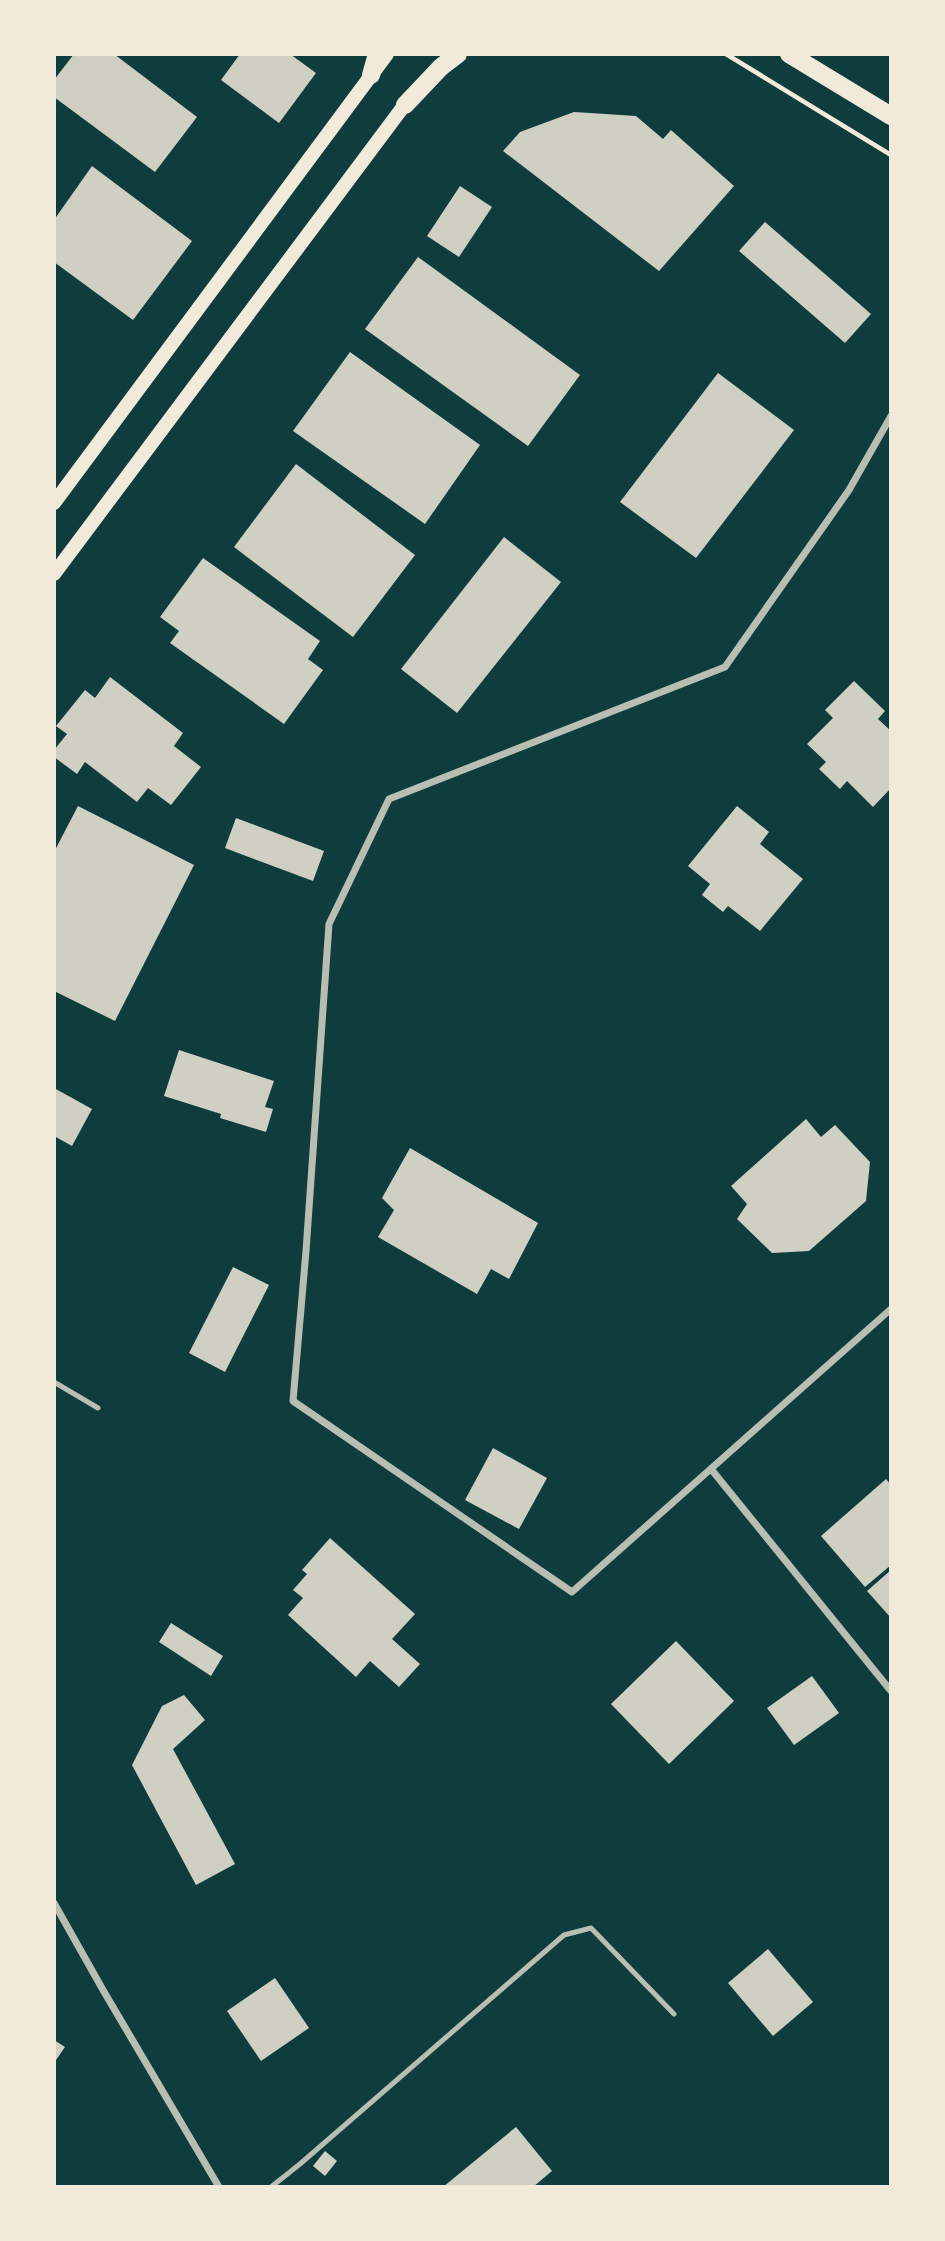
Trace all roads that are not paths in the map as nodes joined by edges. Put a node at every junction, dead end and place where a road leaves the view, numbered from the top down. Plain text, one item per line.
1 (377, 54) edge
2 (387, 54) edge
3 (442, 54) edge
4 (458, 54) edge
5 (789, 54) edge
6 (371, 75) junction
7 (405, 105) junction
8 (891, 116) edge
9 (891, 416) edge
10 (54, 503) edge
11 (54, 574) edge
12 (891, 1309) edge
13 (54, 1382) edge
14 (98, 1408) dead end
15 (711, 1469) junction
16 (891, 1691) edge
17 (54, 1903) edge
18 (674, 2014) dead end
19 (219, 2187) edge
20 (271, 2187) edge

1 - 6 main road
2 - 6 main road
3 - 7 main road
4 - 7 main road
5 - 8 main road
6 - 10 main road
7 - 11 main road
9 - 15 street
12 - 15 street
13 - 14 lane
15 - 16 street
17 - 19 street
18 - 20 lane

